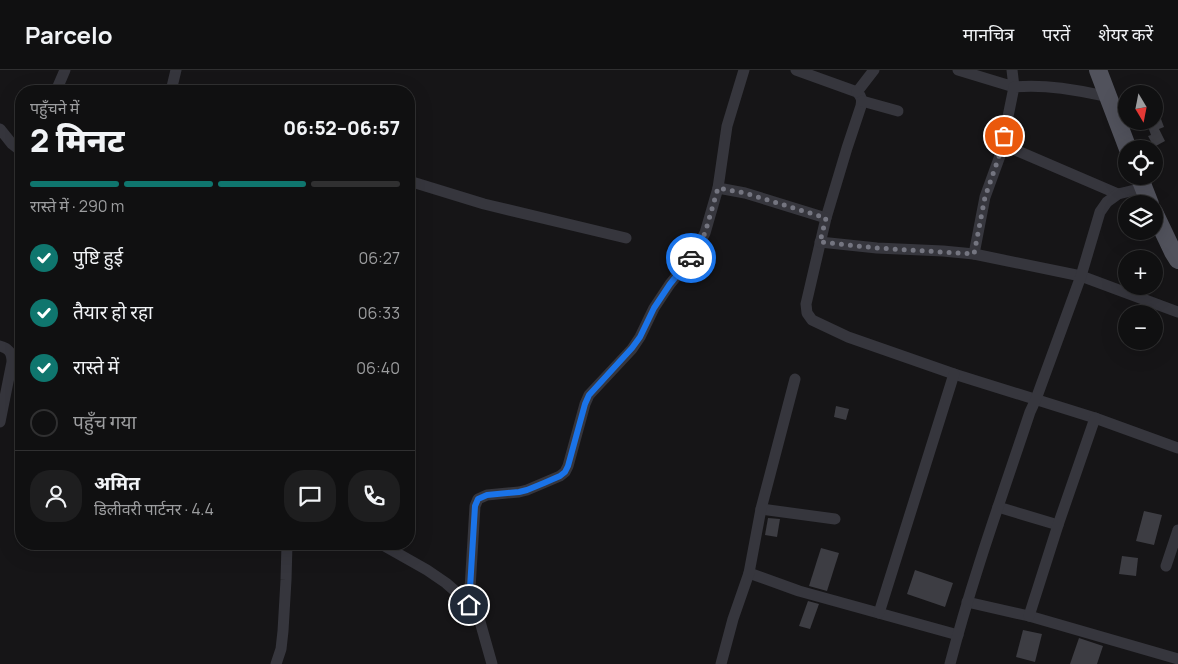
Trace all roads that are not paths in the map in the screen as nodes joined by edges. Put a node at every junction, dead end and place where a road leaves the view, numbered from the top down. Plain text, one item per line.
1 (65, 70) edge
2 (176, 70) edge
3 (744, 70) edge
4 (796, 70) edge
5 (874, 70) edge
6 (958, 70) edge
7 (1012, 70) edge
8 (1098, 70) edge
9 (59, 85) edge
10 (172, 85) edge
11 (1014, 87) junction
12 (860, 96) junction
13 (1109, 97) junction
14 (898, 111) dead end
15 (0, 129) edge
16 (1125, 140) edge
17 (1004, 142) junction
18 (15, 146) edge
19 (415, 183) edge
20 (718, 188) junction
21 (1144, 189) edge
22 (1118, 194) junction
23 (826, 218) junction
24 (1163, 230) edge
25 (626, 238) dead end
26 (820, 242) junction
27 (974, 254) junction
28 (1178, 260) edge
29 (1080, 276) junction
30 (1178, 312) edge
31 (0, 346) edge
32 (954, 374) junction
33 (795, 380) dead end
34 (1036, 399) junction
35 (1095, 418) junction
36 (0, 422) edge
37 (1178, 448) edge
38 (998, 508) junction
39 (762, 509) junction
40 (835, 519) dead end
41 (1058, 525) junction
42 (1178, 530) edge
43 (287, 550) edge
44 (392, 550) edge
45 (1166, 566) dead end
46 (749, 573) junction
47 (967, 602) junction
48 (469, 605) junction
49 (879, 612) junction
50 (1030, 616) junction
51 (958, 635) junction
52 (1178, 659) edge
53 (276, 664) edge
54 (492, 664) edge
55 (721, 664) edge
56 (950, 664) edge

1 - 9 street
2 - 10 street
3 - 20 street
4 - 12 street
5 - 12 street
6 - 11 street
7 - 11 street
8 - 13 main road
11 - 13 street
11 - 17 street
12 - 14 street
12 - 23 street
13 - 16 main road
15 - 18 street
17 - 22 street
17 - 27 street
19 - 25 street
20 - 23 street
20 - 48 street
21 - 22 street
22 - 29 street
23 - 26 street
24 - 28 main road
26 - 27 street
26 - 32 street
27 - 29 street
29 - 30 street
29 - 34 street
31 - 36 street
32 - 34 street
32 - 49 street
33 - 39 street
34 - 35 street
34 - 38 street
35 - 37 street
35 - 41 street
38 - 41 street
38 - 47 street
39 - 40 street
39 - 46 street
41 - 50 street
42 - 45 street
43 - 53 street
44 - 48 street
46 - 49 street
46 - 55 street
47 - 50 street
47 - 51 street
48 - 54 street
49 - 51 street
50 - 52 street
51 - 56 street

